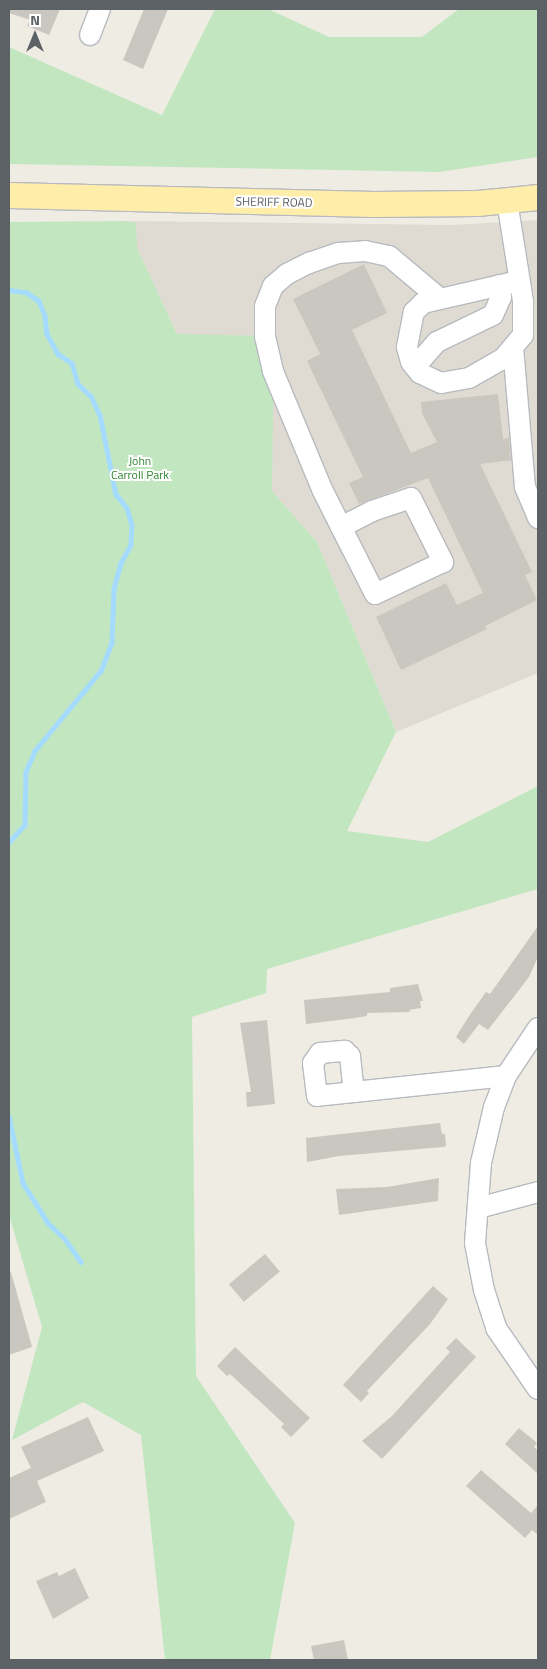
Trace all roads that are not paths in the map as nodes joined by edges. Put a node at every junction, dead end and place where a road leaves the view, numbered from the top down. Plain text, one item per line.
1 (100, 9) edge
2 (90, 35) dead end
3 (9, 195) edge
4 (538, 197) edge
5 (507, 201) junction
6 (519, 281) junction
7 (499, 285) junction
8 (439, 298) junction
9 (513, 347) junction
10 (415, 368) junction
11 (538, 518) edge
12 (341, 527) junction
13 (538, 1028) edge
14 (506, 1076) junction
15 (354, 1092) dead end
16 (538, 1192) edge
17 (478, 1208) junction
18 (538, 1390) edge

1 - 2 street
3 - 5 main road, SHERIFF ROAD
4 - 5 main road, SHERIFF ROAD
5 - 6 street
6 - 7 street
6 - 9 street
7 - 8 street
7 - 10 street
8 - 10 street
8 - 12 street
9 - 10 street
9 - 11 street
12 - 12 street
13 - 14 street
14 - 15 street
14 - 17 street
16 - 17 street
17 - 18 street

